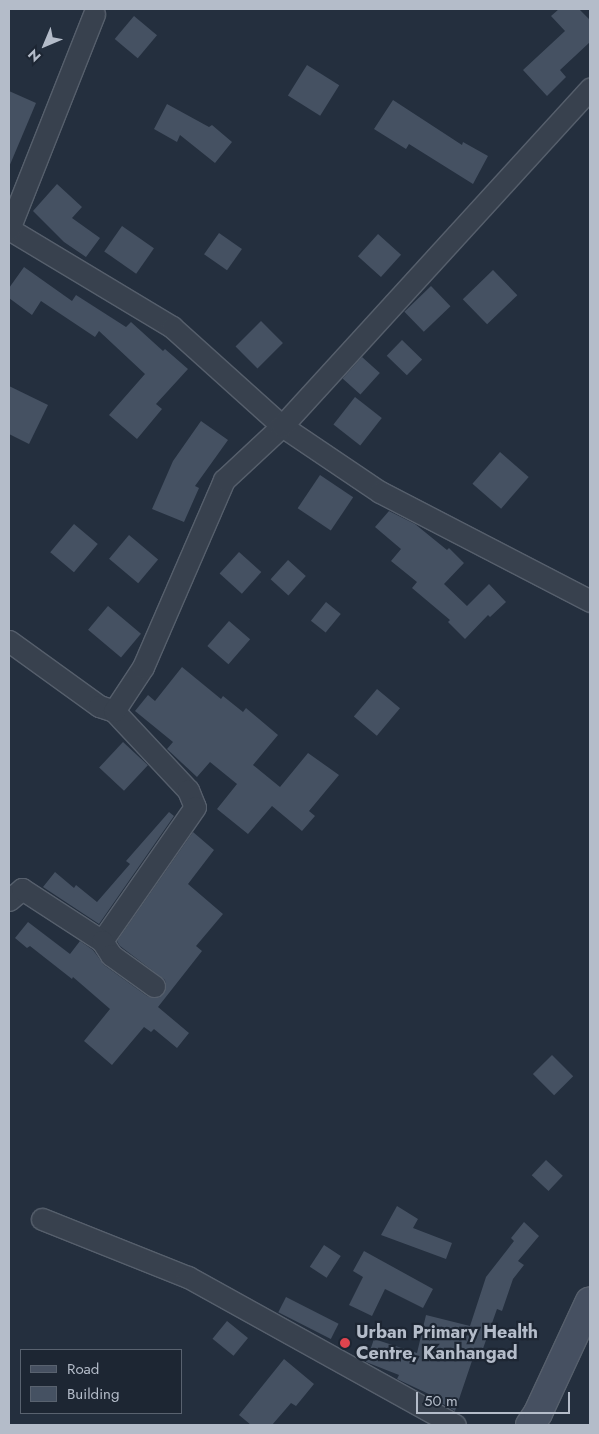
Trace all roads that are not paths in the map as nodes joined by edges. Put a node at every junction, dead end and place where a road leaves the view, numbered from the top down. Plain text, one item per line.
1 (94, 14) dead end
2 (590, 89) edge
3 (9, 229) edge
4 (282, 426) junction
5 (590, 601) edge
6 (9, 641) edge
7 (114, 711) junction
8 (9, 900) edge
9 (102, 941) junction
10 (154, 986) dead end
11 (42, 1219) dead end
12 (590, 1301) edge
13 (455, 1425) edge
14 (530, 1425) edge

1 - 3 street
2 - 4 street
3 - 4 street
4 - 5 street
4 - 7 street
6 - 7 street
7 - 9 street
8 - 9 street
9 - 10 street
11 - 13 street
12 - 14 main road

